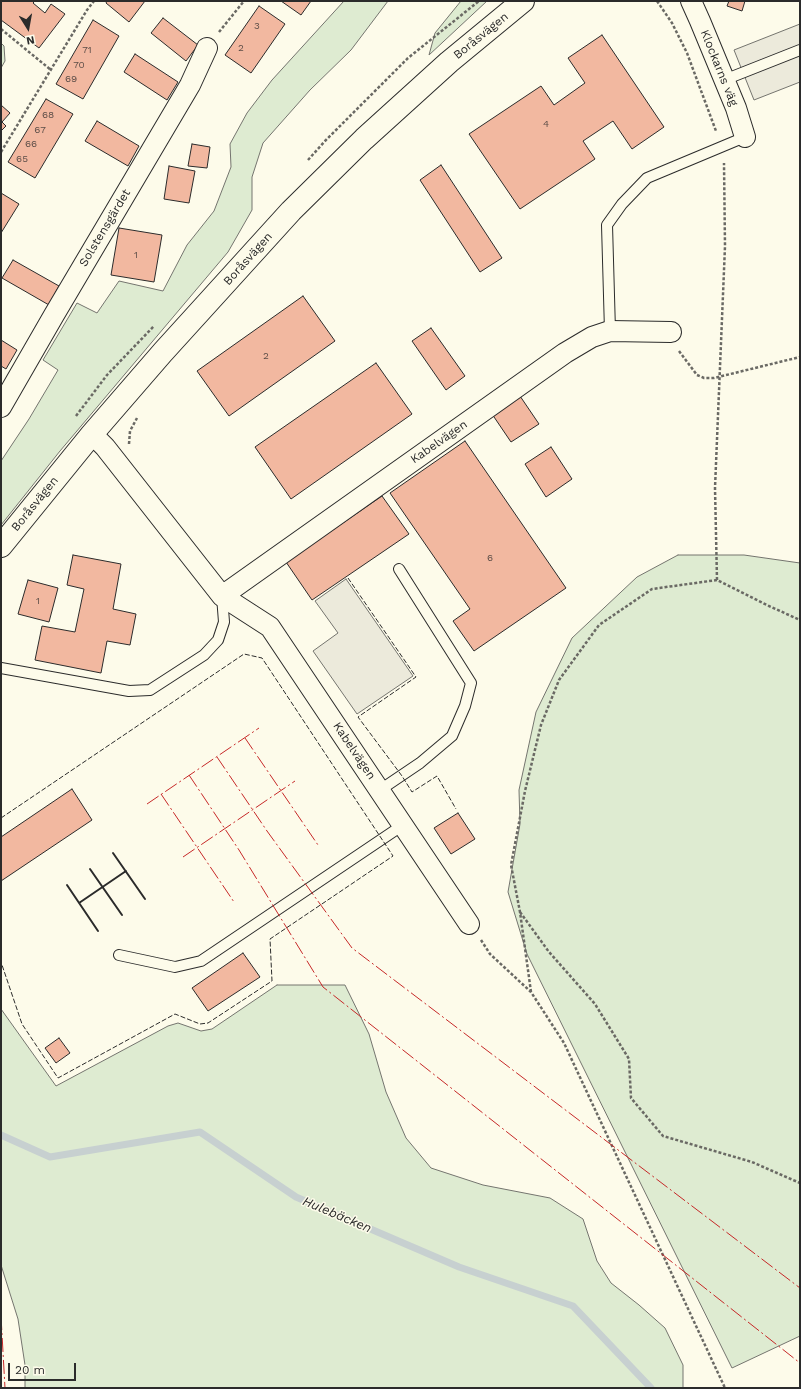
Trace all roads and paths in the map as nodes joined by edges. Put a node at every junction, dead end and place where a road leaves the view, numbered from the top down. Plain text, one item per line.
1 (94, 1) edge
2 (244, 1) edge
3 (523, 1) edge
4 (657, 1) edge
5 (691, 1) edge
6 (1, 29) edge
7 (207, 48) joint
8 (800, 50) edge
9 (51, 70) junction
10 (724, 80) junction
11 (745, 137) joint
12 (722, 147) junction
13 (1, 152) edge
14 (610, 331) junction
15 (671, 332) joint
16 (800, 357) edge
17 (720, 376) junction
18 (1, 407) edge
19 (92, 434) junction
20 (1, 546) edge
21 (399, 569) dead end
22 (717, 580) junction
23 (222, 596) junction
24 (800, 620) edge
25 (1, 668) edge
26 (380, 790) junction
27 (404, 825) junction
28 (520, 912) junction
29 (469, 924) joint
30 (119, 955) dead end
31 (531, 992) junction
32 (800, 1183) edge
33 (725, 1388) edge

1 - 9 path
2 - 7 path
3 - 19 street, Boråsvägen
4 - 12 path
5 - 10 street, Klockarns väg
6 - 9 path
7 - 18 street, Solstensgärdet
8 - 10 lane
9 - 13 path
10 - 11 street, Klockarns väg
11 - 12 lane
12 - 14 lane
12 - 17 path
14 - 15 street, Kabelvägen
14 - 23 street, Kabelvägen
15 - 17 path
16 - 17 path
17 - 22 path
19 - 20 street, Boråsvägen
19 - 23 street, Kabelvägen
21 - 26 lane
22 - 24 path
22 - 28 path
23 - 25 lane
23 - 26 street, Kabelvägen
26 - 27 street, Kabelvägen
27 - 29 street, Kabelvägen
27 - 30 lane
28 - 31 path
28 - 32 path
29 - 31 path
31 - 33 path

